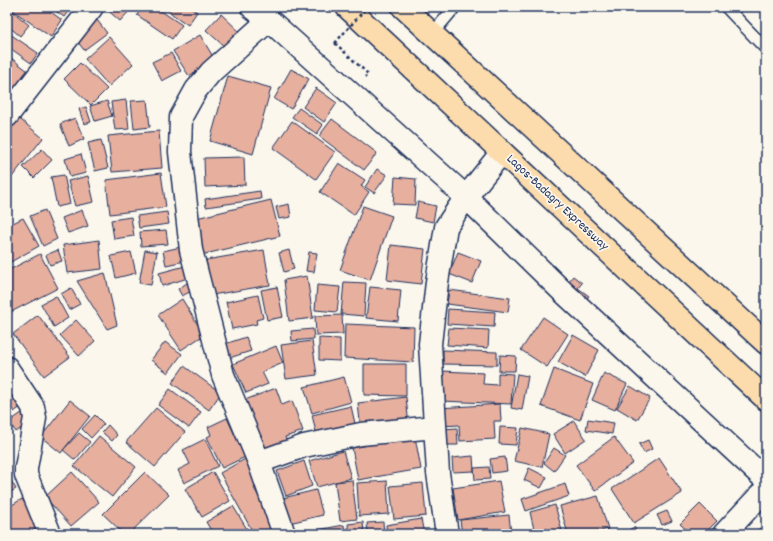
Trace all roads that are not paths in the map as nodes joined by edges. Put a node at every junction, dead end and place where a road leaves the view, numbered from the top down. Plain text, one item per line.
1 (92, 7) edge
2 (252, 7) edge
3 (347, 7) edge
4 (403, 7) edge
5 (455, 7) edge
6 (726, 7) edge
7 (269, 20) junction
8 (432, 34) junction
9 (766, 49) edge
10 (7, 116) edge
11 (502, 152) junction
12 (466, 197) junction
13 (766, 343) edge
14 (7, 368) edge
15 (766, 399) edge
16 (435, 427) junction
17 (259, 462) junction
18 (766, 480) edge
19 (766, 489) edge
20 (50, 534) edge
21 (284, 534) edge
22 (447, 534) edge
23 (724, 534) edge

1 - 10 street
2 - 7 street
3 - 11 highway, Lagos-Badagry Expressway
4 - 8 highway
5 - 8 lane
6 - 9 lane
7 - 12 street
7 - 17 street
8 - 13 highway
11 - 12 street
11 - 15 highway, Lagos-Badagry Expressway
12 - 16 street
12 - 18 street
14 - 20 street
16 - 17 street
16 - 22 street
17 - 21 street
19 - 23 street

